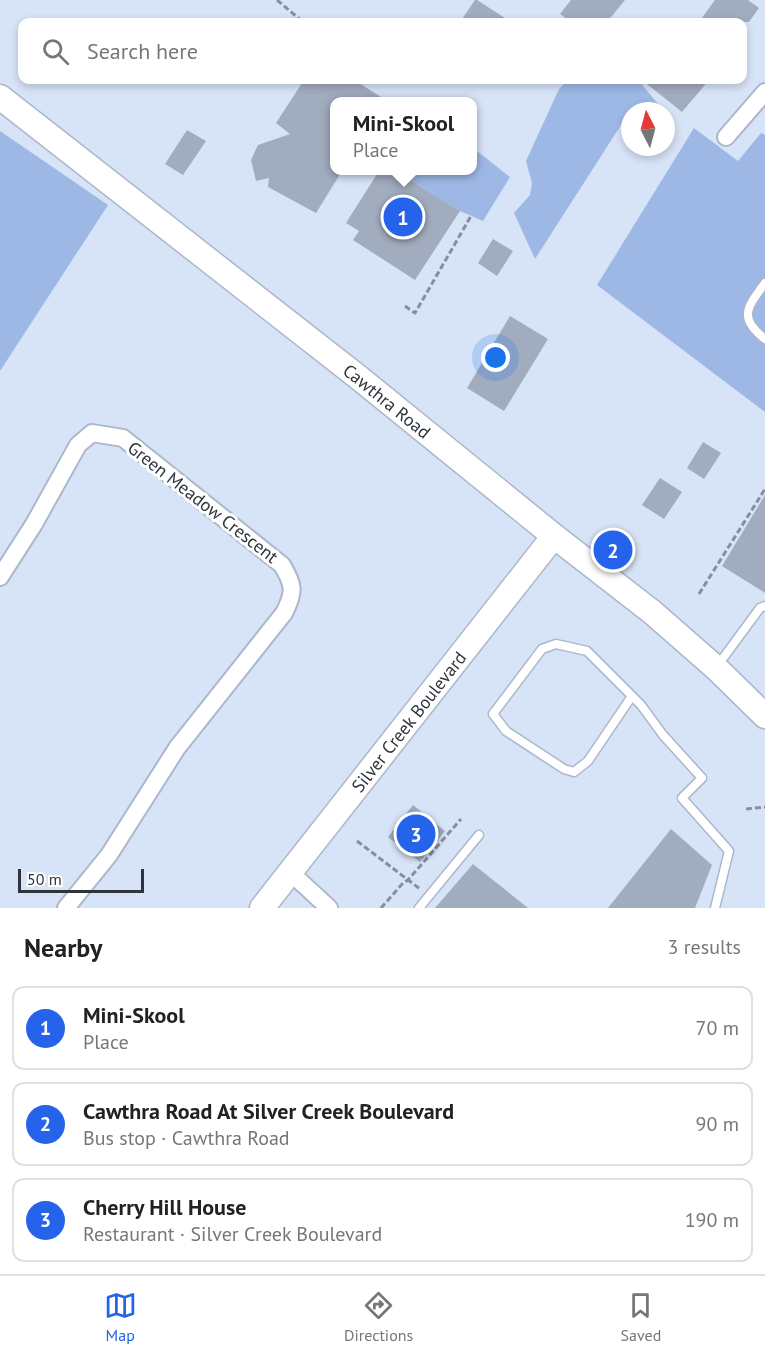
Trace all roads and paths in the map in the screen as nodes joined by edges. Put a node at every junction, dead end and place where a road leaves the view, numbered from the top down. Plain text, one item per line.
1 (277, 0) edge
2 (298, 18) edge
3 (765, 92) edge
4 (5, 105) edge
5 (726, 137) dead end
6 (471, 216) dead end
7 (765, 283) edge
8 (405, 306) dead end
9 (765, 339) edge
10 (765, 489) edge
11 (555, 536) junction
12 (0, 577) edge
13 (699, 594) dead end
14 (765, 606) edge
15 (716, 668) junction
16 (632, 696) junction
17 (765, 716) edge
18 (765, 807) edge
19 (746, 809) dead end
20 (461, 819) dead end
21 (479, 834) dead end
22 (357, 841) dead end
23 (290, 872) junction
24 (408, 880) junction
25 (429, 896) junction
26 (66, 908) edge
27 (262, 908) edge
28 (329, 908) edge
29 (381, 908) edge
30 (419, 908) edge
31 (715, 908) edge

1 - 2 path
3 - 5 street
4 - 11 main road, Cawthra Road
6 - 8 path
7 - 9 lane
10 - 13 path
11 - 15 main road, Cawthra Road
11 - 23 main road, Silver Creek Boulevard
12 - 26 street, Green Meadow Crescent
14 - 15 lane
15 - 17 main road, Cawthra Road
16 - 16 lane
16 - 31 lane
18 - 19 path
20 - 24 path
21 - 25 lane
22 - 24 path
23 - 27 main road, Silver Creek Boulevard
23 - 28 street
24 - 25 path
24 - 29 path
25 - 30 lane

